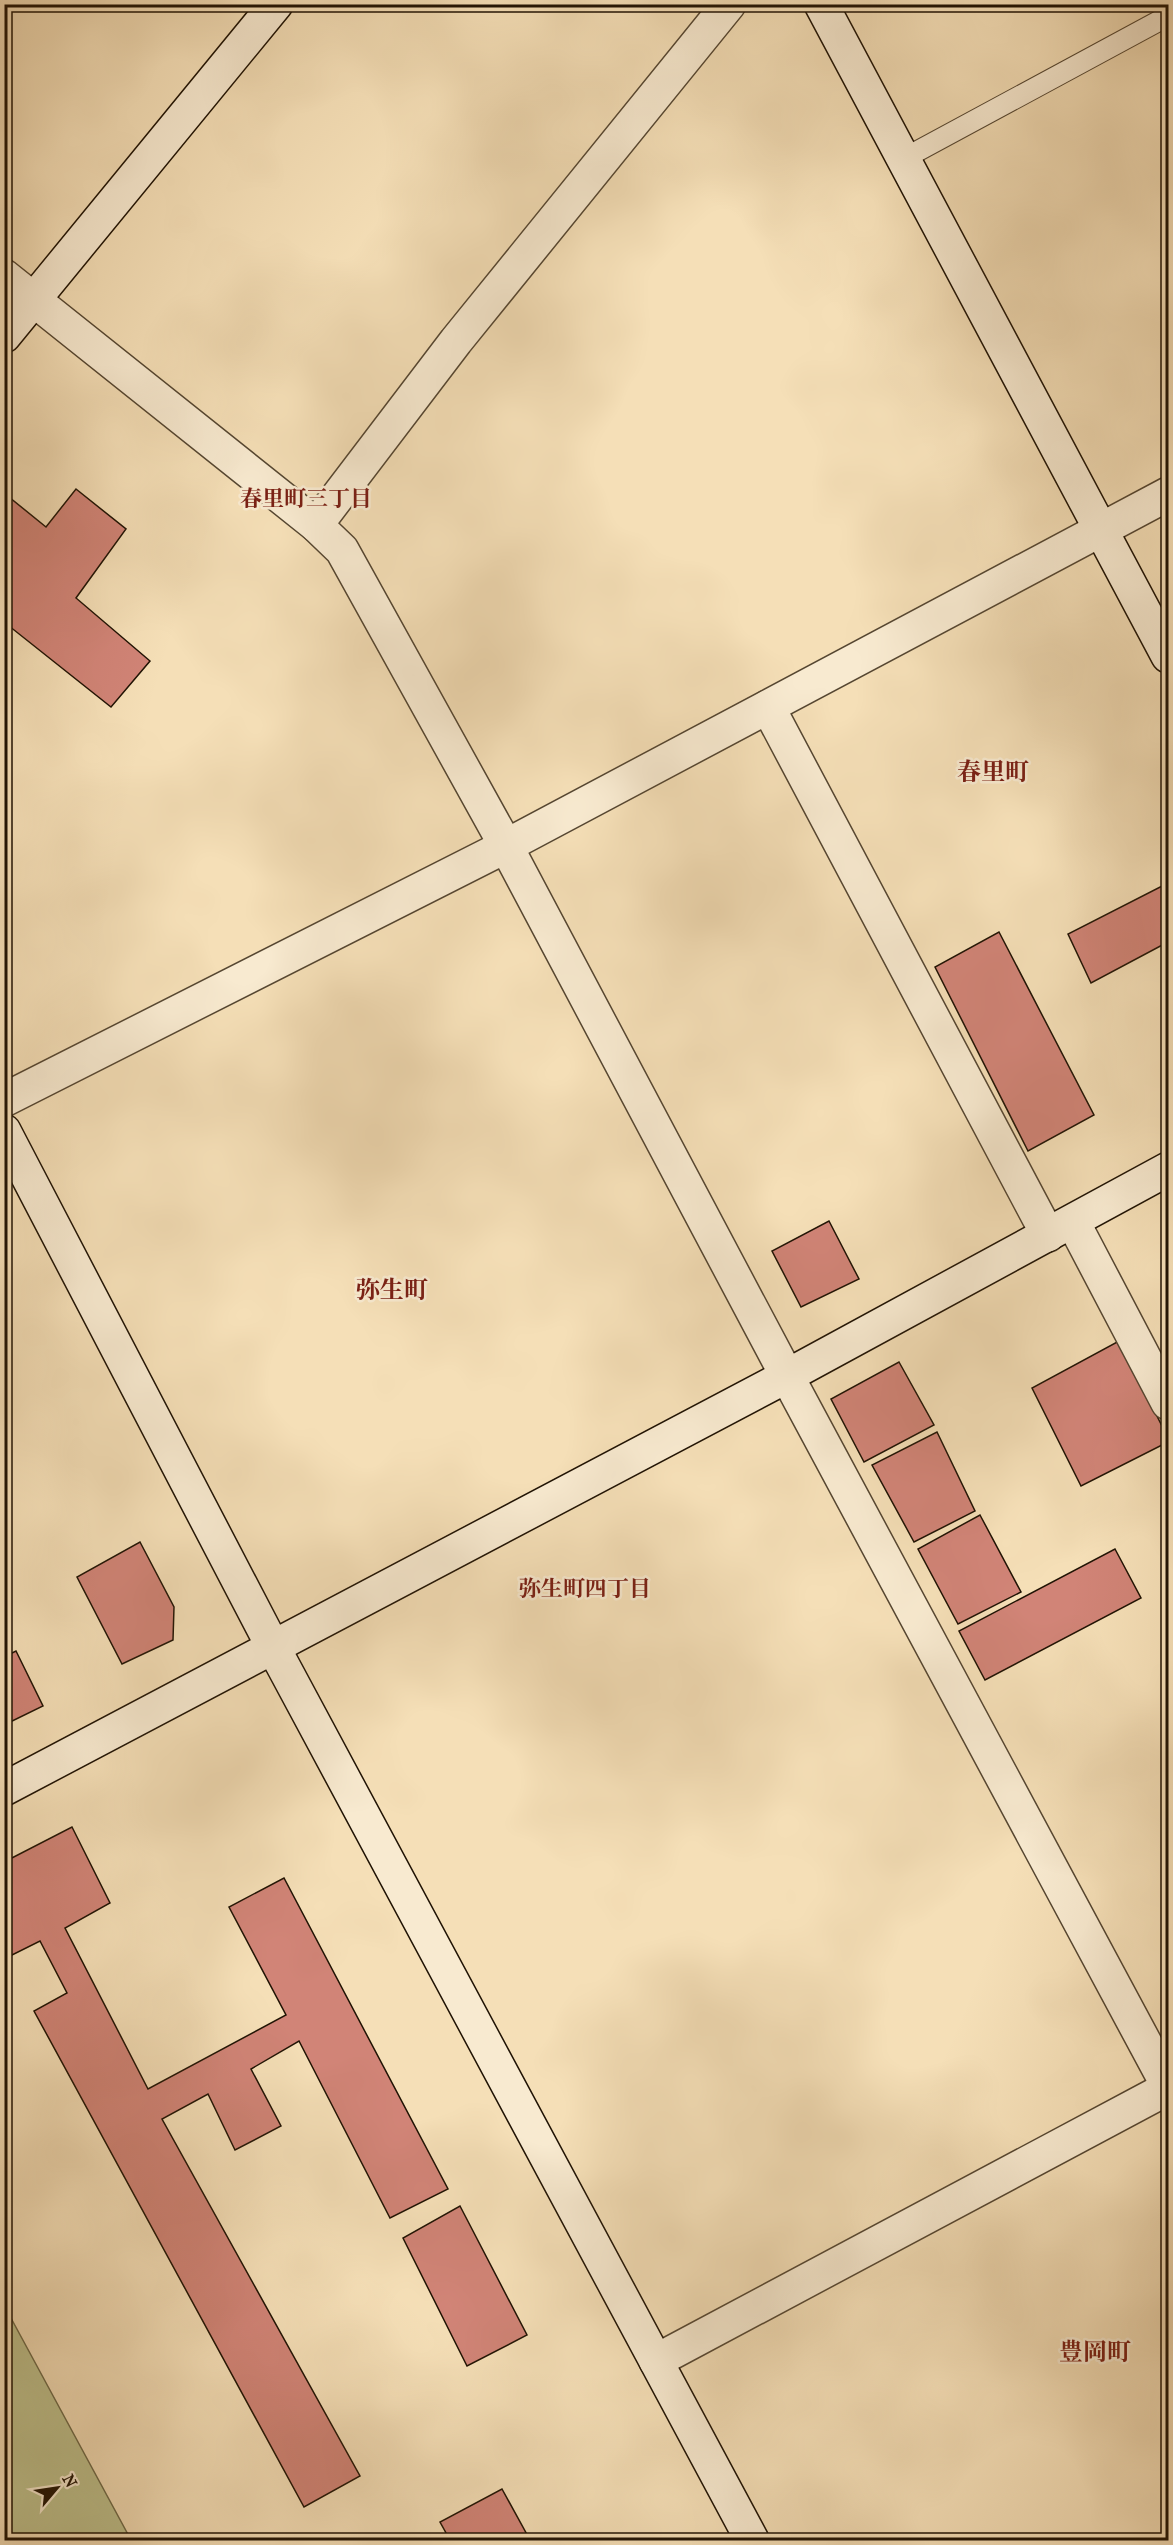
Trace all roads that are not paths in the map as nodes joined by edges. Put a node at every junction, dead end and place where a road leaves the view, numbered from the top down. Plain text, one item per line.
1 (276, 4) edge
2 (729, 4) edge
3 (821, 4) edge
4 (1168, 16) edge
5 (903, 159) junction
6 (4, 276) edge
7 (34, 300) junction
8 (4, 336) edge
9 (1168, 494) edge
10 (316, 525) junction
11 (1101, 530) junction
12 (1168, 656) edge
13 (768, 707) junction
14 (506, 846) junction
15 (4, 1100) edge
16 (4, 1131) edge
17 (1168, 1169) edge
18 (1061, 1229) junction
19 (787, 1376) junction
20 (1168, 1402) edge
21 (273, 1647) junction
22 (4, 1789) edge
23 (1168, 2087) edge
24 (656, 2361) junction
25 (752, 2541) edge

1 - 7 street
2 - 10 street
3 - 5 street
4 - 5 lane
5 - 11 street
6 - 7 street
7 - 8 street
7 - 10 street
9 - 11 street
10 - 14 street
11 - 12 street
11 - 13 street
13 - 14 street
13 - 18 street
14 - 15 street
14 - 19 street
16 - 21 street
17 - 18 street
18 - 19 street
18 - 20 street
19 - 21 street
19 - 23 street
21 - 22 street
21 - 24 street
23 - 24 street
24 - 25 street

